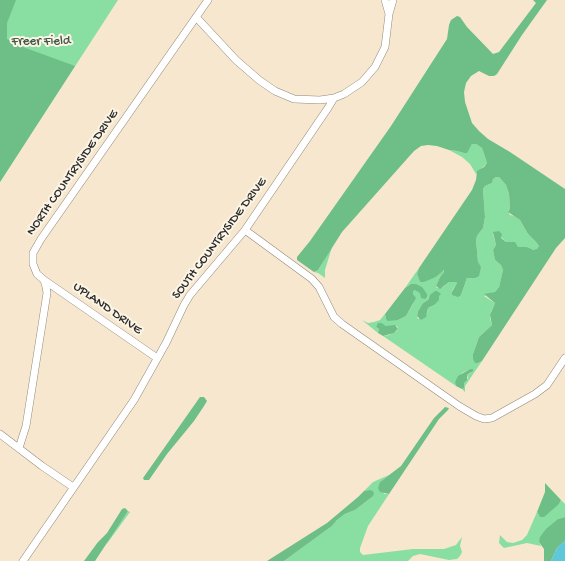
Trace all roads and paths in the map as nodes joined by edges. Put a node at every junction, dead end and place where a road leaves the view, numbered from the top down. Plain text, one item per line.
1 (208, 0) edge
2 (385, 0) edge
3 (393, 0) edge
4 (389, 14) junction
5 (196, 17) junction
6 (334, 98) junction
7 (245, 230) junction
8 (44, 280) junction
9 (157, 358) junction
10 (565, 358) edge
11 (0, 434) edge
12 (19, 448) junction
13 (74, 487) junction
14 (23, 561) edge

1 - 5 street, NORTH COUNTRYSIDE DRIVE
2 - 4 street
3 - 4 street
4 - 6 street
5 - 6 street
5 - 8 street, NORTH COUNTRYSIDE DRIVE
6 - 7 street, SOUTH COUNTRYSIDE DRIVE
7 - 9 street, SOUTH COUNTRYSIDE DRIVE
7 - 10 street
8 - 9 street, UPLAND DRIVE
8 - 12 street, NORTH COUNTRYSIDE DRIVE
9 - 13 street, SOUTH COUNTRYSIDE DRIVE
11 - 12 street
12 - 13 street
13 - 14 street, SOUTH COUNTRYSIDE DRIVE

